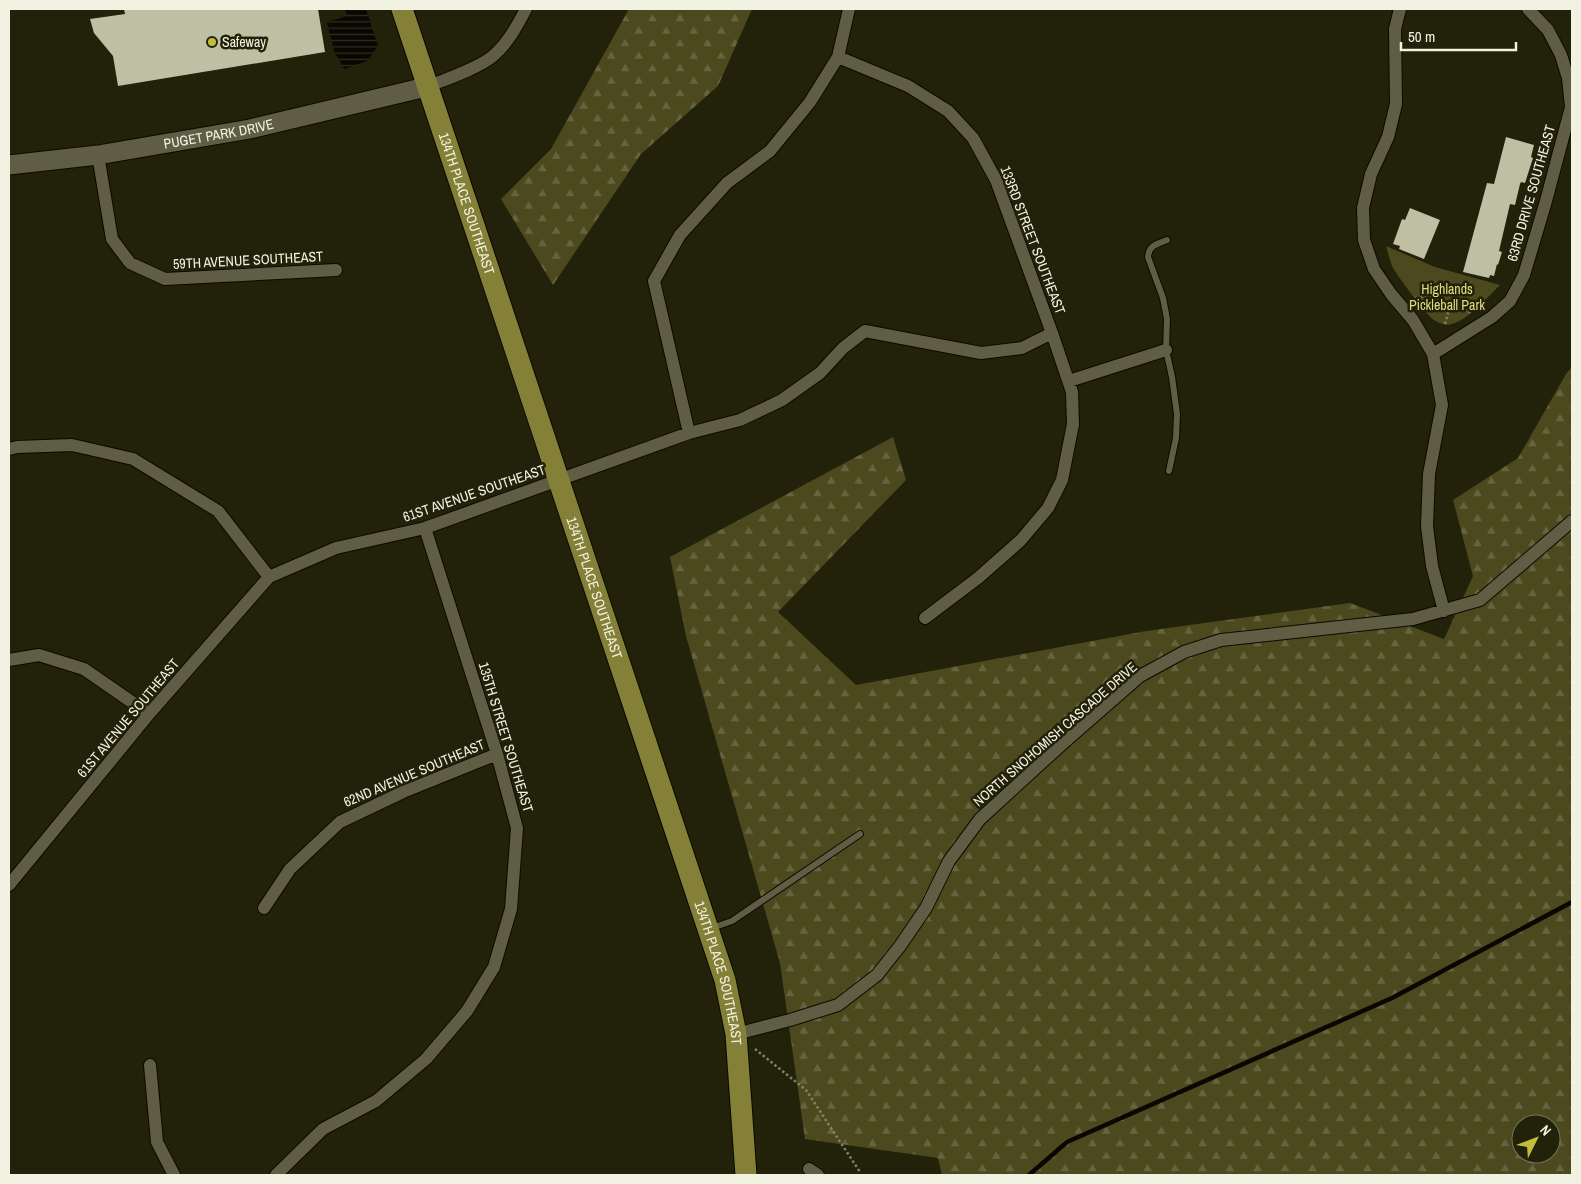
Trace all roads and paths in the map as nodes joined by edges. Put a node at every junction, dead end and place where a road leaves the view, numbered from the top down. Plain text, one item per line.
1 (402, 9) edge
2 (526, 9) edge
3 (849, 9) edge
4 (1400, 9) edge
5 (1528, 9) edge
6 (838, 57) junction
7 (426, 87) junction
8 (98, 155) junction
9 (9, 165) edge
10 (1166, 240) dead end
11 (336, 270) dead end
12 (1434, 291) dead end
13 (1433, 296) junction
14 (1415, 298) dead end
15 (1470, 299) dead end
16 (1468, 308) junction
17 (1449, 310) junction
18 (1470, 312) dead end
19 (1445, 324) dead end
20 (1052, 333) junction
21 (1166, 350) junction
22 (1432, 354) junction
23 (1069, 381) junction
24 (689, 433) junction
25 (9, 449) edge
26 (1169, 472) dead end
27 (558, 480) junction
28 (1572, 521) edge
29 (425, 528) junction
30 (269, 577) junction
31 (1444, 611) junction
32 (925, 618) dead end
33 (9, 660) edge
34 (149, 714) junction
35 (497, 754) junction
36 (860, 834) dead end
37 (9, 885) edge
38 (264, 908) dead end
39 (708, 929) junction
40 (736, 1034) junction
41 (150, 1065) dead end
42 (860, 1172) dead end
43 (174, 1175) edge
44 (276, 1175) edge
45 (746, 1175) edge

1 - 7 main road, 134TH PLACE SOUTHEAST
2 - 7 street
3 - 6 street
4 - 22 street
5 - 22 street, 63RD DRIVE SOUTHEAST
6 - 20 street, 133RD STREET SOUTHEAST
6 - 24 street
7 - 8 street, PUGET PARK DRIVE
7 - 27 main road, 134TH PLACE SOUTHEAST
8 - 9 street, PUGET PARK DRIVE
8 - 11 street, 59TH AVENUE SOUTHEAST
10 - 21 lane
12 - 13 path
13 - 14 path
13 - 17 path
15 - 16 path
16 - 17 path
16 - 18 path
17 - 19 path
20 - 23 street, 133RD STREET SOUTHEAST
20 - 24 street, 61ST AVENUE SOUTHEAST
21 - 23 street
21 - 26 lane
22 - 31 street
23 - 32 street, 133RD STREET SOUTHEAST
24 - 27 street, 61ST AVENUE SOUTHEAST
25 - 30 street
27 - 29 street, 61ST AVENUE SOUTHEAST
27 - 39 main road, 134TH PLACE SOUTHEAST
28 - 31 street, NORTH SNOHOMISH CASCADE DRIVE
29 - 30 street, 61ST AVENUE SOUTHEAST
29 - 35 street, 135TH STREET SOUTHEAST
30 - 34 street, 61ST AVENUE SOUTHEAST
31 - 40 street, NORTH SNOHOMISH CASCADE DRIVE
33 - 34 street
34 - 37 street, 61ST AVENUE SOUTHEAST
35 - 38 street, 62ND AVENUE SOUTHEAST
35 - 44 street, 135TH STREET SOUTHEAST
36 - 39 lane
39 - 40 main road, 134TH PLACE SOUTHEAST
40 - 42 path
40 - 45 main road, 134TH PLACE SOUTHEAST
41 - 43 street

